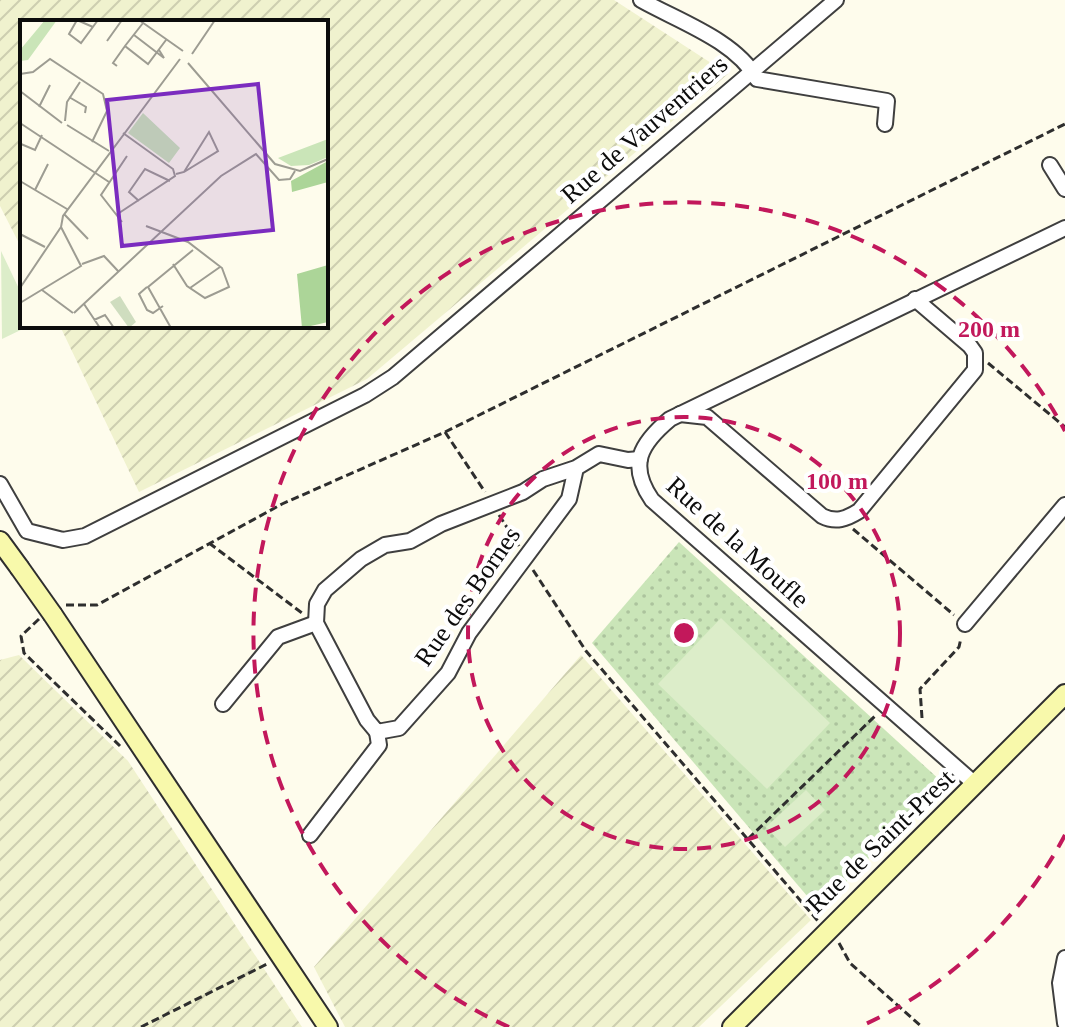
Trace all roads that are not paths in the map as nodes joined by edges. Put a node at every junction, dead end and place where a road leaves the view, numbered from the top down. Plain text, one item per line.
1 (641, 0) edge
2 (836, 0) edge
3 (751, 69) junction
4 (885, 124) dead end
5 (1050, 165) dead end
6 (1065, 189) edge
7 (1065, 228) edge
8 (915, 299) junction
9 (680, 414) junction
10 (640, 459) junction
11 (576, 468) junction
12 (0, 484) edge
13 (1065, 505) edge
14 (0, 541) edge
15 (316, 623) junction
16 (965, 624) road end
17 (1065, 694) edge
18 (223, 704) dead end
19 (377, 732) junction
20 (975, 784) junction
21 (310, 835) dead end
22 (1065, 958) edge
23 (1065, 1023) edge
24 (328, 1027) edge
25 (732, 1027) edge

1 - 3 street
2 - 3 street
3 - 4 street, Rue de Vauventriers
3 - 12 street, Rue de Vauventriers
5 - 6 street
7 - 8 street, Rue de la Moufle
8 - 9 street, Rue de la Moufle
8 - 9 street
9 - 10 street, Rue de la Moufle
10 - 11 street, Rue des Bornes
10 - 20 street, Rue de la Moufle
11 - 15 street, Rue des Bornes
11 - 19 street, Rue des Bornes
13 - 16 street
14 - 24 main road, bridge
15 - 18 street
15 - 19 street
17 - 20 main road, Rue de Saint-Prest
19 - 21 street
20 - 25 main road, Rue de Saint-Prest
22 - 23 street

